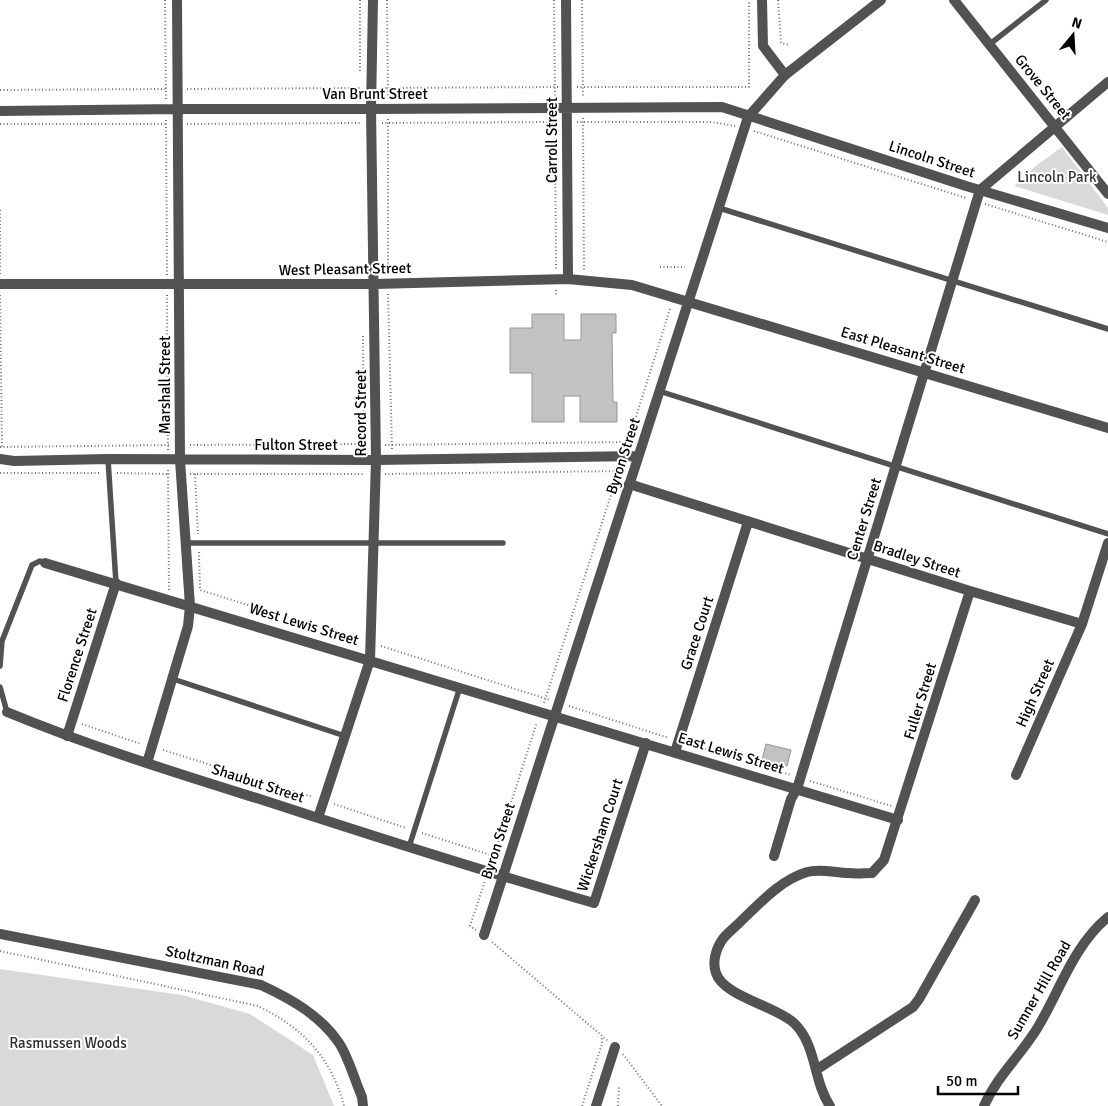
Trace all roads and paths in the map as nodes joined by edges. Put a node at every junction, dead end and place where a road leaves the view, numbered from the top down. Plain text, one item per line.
1 (165, 0) edge
2 (177, 0) edge
3 (360, 0) edge
4 (373, 0) edge
5 (387, 0) edge
6 (554, 0) edge
7 (566, 0) edge
8 (582, 0) edge
9 (749, 0) edge
10 (762, 0) edge
11 (778, 0) edge
12 (881, 0) edge
13 (954, 0) edge
14 (1046, 0) edge
15 (990, 44) junction
16 (790, 45) dead end
17 (785, 75) junction
18 (360, 78) dead end
19 (1108, 82) edge
20 (554, 87) junction
21 (567, 87) junction
22 (583, 87) junction
23 (360, 88) junction
24 (372, 88) junction
25 (388, 88) junction
26 (166, 89) junction
27 (177, 89) junction
28 (0, 90) edge
29 (178, 108) junction
30 (567, 108) junction
31 (583, 108) junction
32 (166, 109) junction
33 (366, 109) junction
34 (388, 109) junction
35 (554, 109) junction
36 (0, 111) edge
37 (748, 116) junction
38 (361, 123) dead end
39 (1055, 126) junction
40 (980, 190) junction
41 (1108, 194) edge
42 (719, 208) junction
43 (0, 210) edge
44 (1108, 228) edge
45 (685, 267) dead end
46 (660, 268) dead end
47 (556, 279) junction
48 (568, 279) junction
49 (584, 280) junction
50 (952, 281) junction
51 (388, 283) junction
52 (0, 284) edge
53 (375, 284) junction
54 (167, 285) junction
55 (179, 285) junction
56 (556, 296) dead end
57 (689, 301) junction
58 (1108, 329) edge
59 (363, 337) dead end
60 (924, 373) junction
61 (659, 391) junction
62 (1108, 428) edge
63 (628, 442) dead end
64 (2, 447) dead end
65 (623, 456) junction
66 (638, 456) junction
67 (0, 459) edge
68 (108, 459) junction
69 (168, 460) junction
70 (180, 460) junction
71 (363, 460) junction
72 (376, 460) junction
73 (392, 460) junction
74 (896, 466) junction
75 (618, 471) junction
76 (634, 471) junction
77 (0, 473) edge
78 (109, 473) junction
79 (168, 474) junction
80 (181, 474) junction
81 (195, 474) junction
82 (364, 474) junction
83 (376, 474) junction
84 (392, 474) junction
85 (629, 484) junction
86 (748, 522) junction
87 (1108, 534) edge
88 (186, 543) junction
89 (198, 543) junction
90 (503, 543) dead end
91 (1108, 543) edge
92 (373, 544) junction
93 (867, 558) junction
94 (45, 563) joint
95 (116, 583) junction
96 (970, 591) junction
97 (169, 599) junction
98 (190, 606) junction
99 (1082, 624) junction
100 (370, 643) junction
101 (370, 660) junction
102 (0, 666) edge
103 (172, 679) junction
104 (0, 687) edge
105 (460, 687) junction
106 (545, 698) junction
107 (559, 702) junction
108 (7, 712) joint
109 (541, 712) junction
110 (554, 716) junction
111 (71, 721) junction
112 (66, 736) junction
113 (345, 736) junction
114 (678, 741) junction
115 (646, 743) junction
116 (152, 747) junction
117 (675, 752) junction
118 (147, 763) junction
119 (1016, 775) dead end
120 (800, 778) junction
121 (797, 789) junction
122 (324, 800) junction
123 (902, 809) junction
124 (318, 818) junction
125 (898, 820) junction
126 (414, 831) junction
127 (409, 847) junction
128 (494, 856) junction
129 (774, 856) dead end
130 (488, 872) junction
131 (502, 877) junction
132 (975, 900) dead end
133 (1108, 917) edge
134 (0, 934) edge
135 (484, 935) junction
136 (0, 952) edge
137 (602, 1036) junction
138 (615, 1047) junction
139 (816, 1070) junction
140 (619, 1086) dead end
141 (344, 1106) edge
142 (363, 1106) edge
143 (582, 1106) edge
144 (596, 1106) edge
145 (618, 1106) edge
146 (662, 1106) edge
147 (830, 1106) edge
148 (984, 1106) edge

1 - 26 path
2 - 27 street, Marshall Street
3 - 18 path
4 - 24 street, Record Street
5 - 25 path
6 - 20 path
7 - 21 street, Carroll Street
8 - 22 path
9 - 22 path
10 - 17 street
11 - 16 path
12 - 17 street, Byron Street
13 - 15 street, Grove Street
14 - 15 lane
15 - 39 street, Grove Street
17 - 37 street, Byron Street
19 - 39 street
20 - 21 path
20 - 25 path
20 - 35 path
21 - 22 path
21 - 30 street, Carroll Street
22 - 31 path
23 - 24 path
23 - 27 path
23 - 33 path
24 - 25 path
24 - 33 street, Record Street
25 - 34 path
26 - 27 path
26 - 28 path
26 - 32 path
27 - 29 street, Marshall Street
29 - 32 street, Van Brunt Street
29 - 33 street, Van Brunt Street
29 - 55 street, Marshall Street
30 - 31 street, Van Brunt Street
30 - 35 street, Van Brunt Street
30 - 48 street, Carroll Street
31 - 37 street, Van Brunt Street
31 - 49 path
32 - 36 street, Van Brunt Street
32 - 54 path
33 - 34 street, Van Brunt Street
33 - 38 path
33 - 53 street, Record Street
34 - 35 street, Van Brunt Street
34 - 51 path
35 - 47 path
37 - 40 street, Lincoln Street
37 - 42 street, Byron Street
39 - 40 street
39 - 41 street, Grove Street
40 - 44 street, Lincoln Street
40 - 50 street, Center Street
42 - 50 lane
42 - 57 street, Byron Street
43 - 52 path
45 - 46 path
47 - 48 street, West Pleasant Street
47 - 51 street, West Pleasant Street
47 - 56 path
48 - 49 street, West Pleasant Street
49 - 57 street, West Pleasant Street
50 - 58 lane
50 - 60 street, Center Street
51 - 53 street, West Pleasant Street
51 - 73 path
52 - 54 street, West Pleasant Street
52 - 64 path
53 - 55 street, West Pleasant Street
53 - 72 street, Record Street
54 - 55 street, West Pleasant Street
54 - 69 path
55 - 70 street, Marshall Street
57 - 60 street, East Pleasant Street
57 - 61 street, Byron Street
59 - 71 path
60 - 62 street, East Pleasant Street
60 - 74 street, Center Street
61 - 66 street, Byron Street
61 - 74 lane
63 - 65 path
65 - 66 street, Fulton Street
65 - 73 street, Fulton Street
65 - 75 path
66 - 76 street, Byron Street
67 - 68 street, Fulton Street
68 - 69 street, Fulton Street
68 - 78 lane
69 - 70 street, Fulton Street
69 - 79 path
70 - 71 street, Fulton Street
70 - 80 street, Marshall Street
71 - 72 street, Fulton Street
71 - 82 path
72 - 73 street, Fulton Street
72 - 83 street, Record Street
73 - 84 path
74 - 87 lane
74 - 93 street, Center Street
75 - 76 path
75 - 84 path
75 - 106 path
76 - 85 street, Byron Street
77 - 78 path
78 - 79 path
78 - 95 lane
79 - 80 path
79 - 97 path
80 - 81 path
80 - 88 street, Marshall Street
81 - 82 path
81 - 89 path
82 - 83 path
83 - 84 path
83 - 92 street, Record Street
85 - 86 street, Bradley Street
85 - 107 street, Byron Street
86 - 93 street, Bradley Street
86 - 114 street, Grace Court
88 - 89 lane
88 - 98 street, Marshall Street
89 - 92 lane
89 - 100 path
90 - 92 lane
91 - 99 street, High Street
92 - 100 street, Record Street
93 - 96 street, Bradley Street
93 - 120 street, Center Street
94 - 95 street, West Lewis Street
94 - 102 lane
95 - 97 street, West Lewis Street
95 - 111 street, Florence Street
96 - 99 street, Bradley Street
96 - 123 street, Fuller Street
97 - 98 street, West Lewis Street
98 - 101 street, West Lewis Street
98 - 103 street, Marshall Street
99 - 119 street, High Street
100 - 101 street, Record Street
100 - 106 path
101 - 105 street, West Lewis Street
101 - 113 street, Record Street
103 - 113 lane
103 - 116 street, Marshall Street
104 - 108 lane
105 - 109 street, West Lewis Street
105 - 126 lane
106 - 107 path
106 - 109 path
107 - 110 street, Byron Street
107 - 114 path
108 - 112 street, Shaubut Street
109 - 110 street, West Lewis Street
109 - 128 path
110 - 115 street, East Lewis Street
110 - 131 street, Byron Street
111 - 112 street, Florence Street
111 - 116 path
112 - 118 street, Shaubut Street
113 - 122 street, Record Street
114 - 117 street, Grace Court
114 - 120 path
115 - 117 street, East Lewis Street
115 - 131 street, Wickersham Court
116 - 118 street, Marshall Street
116 - 122 path
117 - 121 street, East Lewis Street
118 - 124 street, Shaubut Street
120 - 121 street, Center Street
120 - 123 path
121 - 125 street, East Lewis Street
121 - 129 street, Center Street
122 - 124 street, Record Street
122 - 126 path
123 - 125 street, Fuller Street
124 - 127 street, Shaubut Street
125 - 139 street
126 - 127 lane
126 - 128 path
127 - 130 street, Shaubut Street
128 - 130 path
130 - 131 street, Shaubut Street
130 - 135 path
131 - 135 street, Byron Street
132 - 139 street
133 - 148 street, Sumner Hill Road
134 - 142 street, Stoltzman Road
135 - 137 path
136 - 141 path
137 - 138 path
137 - 143 path
138 - 144 street
138 - 146 path
139 - 147 street
140 - 145 path

